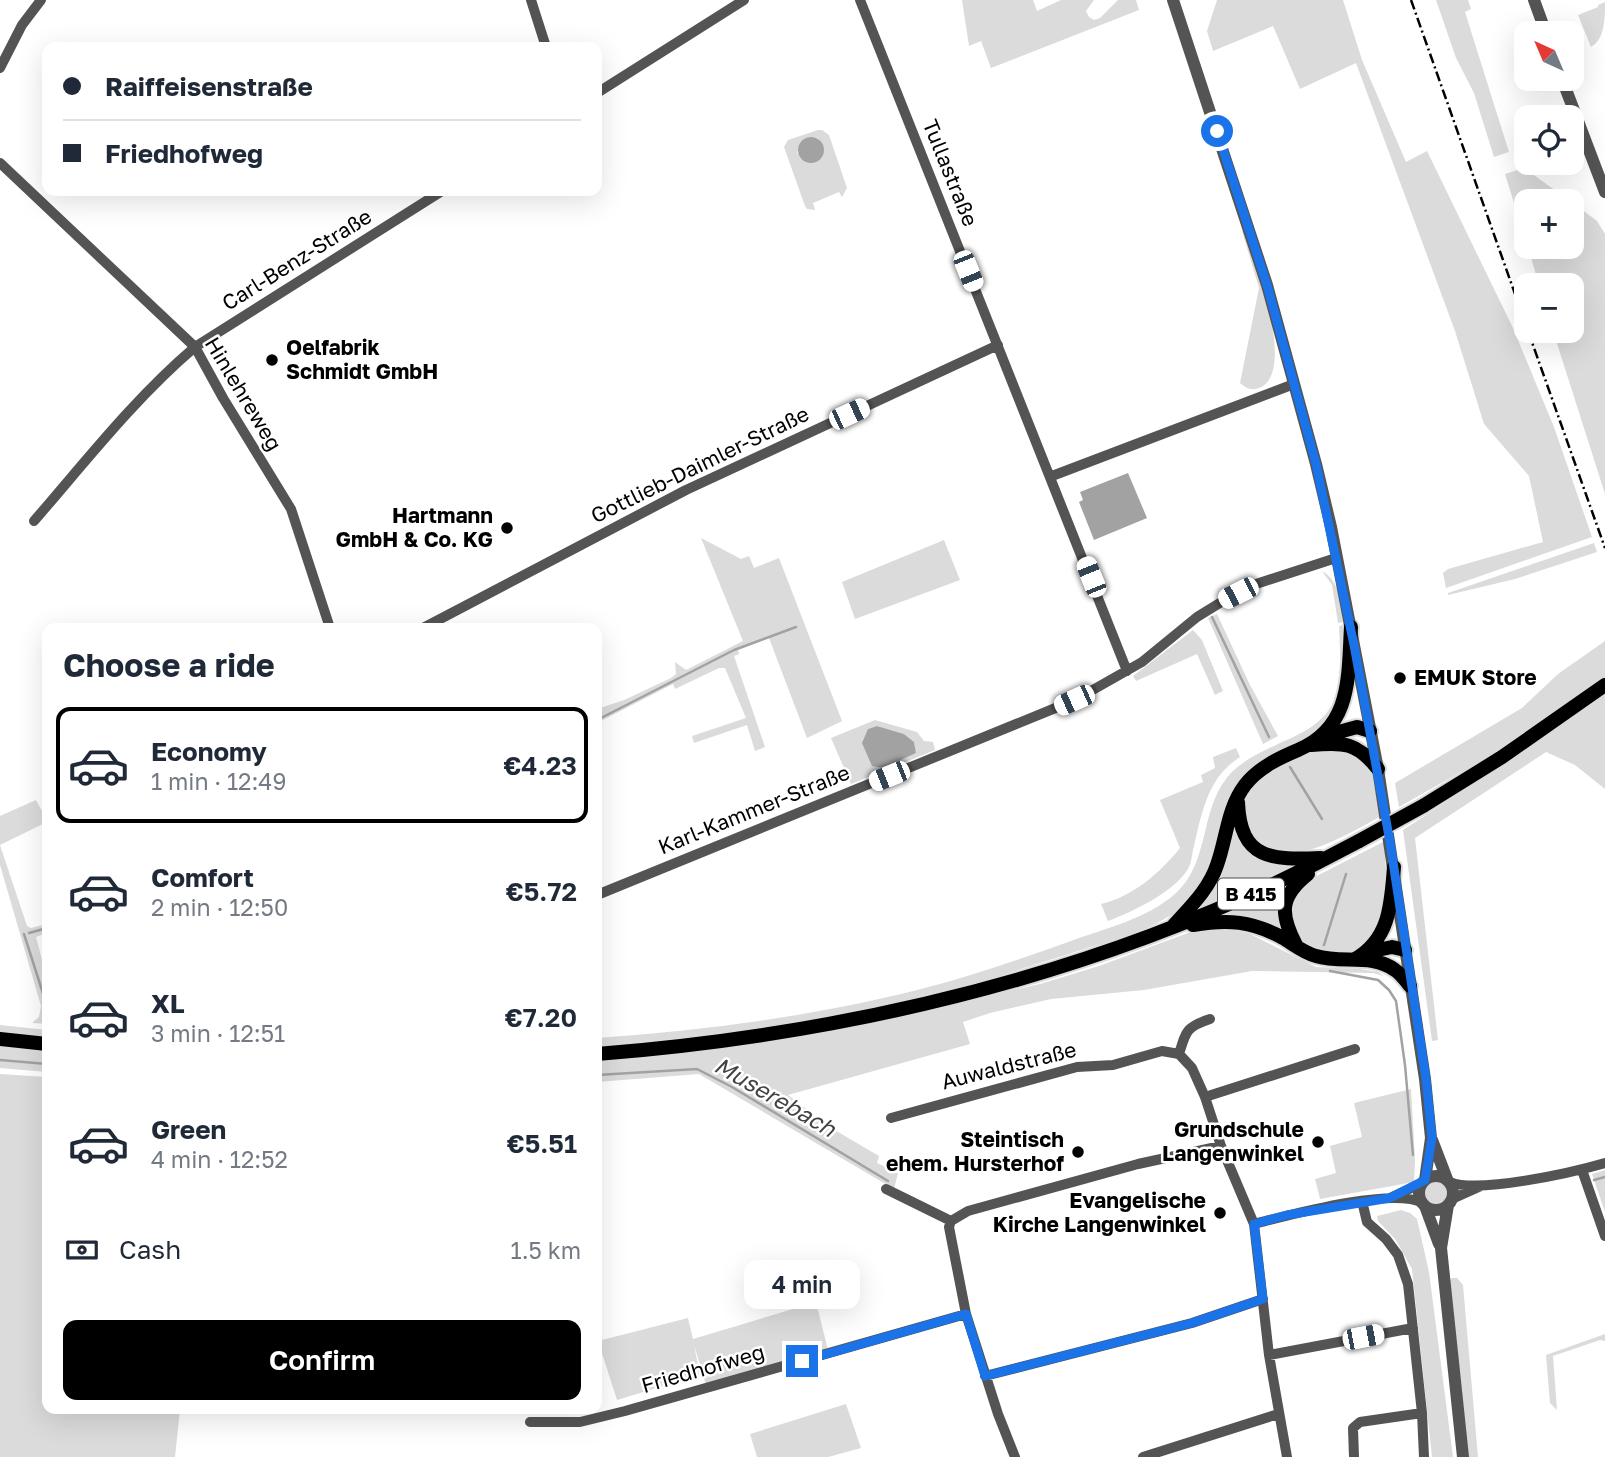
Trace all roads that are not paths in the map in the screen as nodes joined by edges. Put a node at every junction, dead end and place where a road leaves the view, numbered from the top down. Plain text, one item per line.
1 (41, 0) edge
2 (531, 0) edge
3 (744, 0) edge
4 (860, 0) edge
5 (1173, 0) edge
6 (1534, 0) edge
7 (1542, 21) edge
8 (544, 42) edge
9 (0, 68) edge
10 (602, 90) edge
11 (1567, 91) edge
12 (0, 163) edge
13 (1605, 191) edge
14 (434, 196) edge
15 (998, 345) junction
16 (195, 346) junction
17 (1294, 384) junction
18 (1052, 477) junction
19 (34, 521) dead end
20 (1336, 558) junction
21 (328, 623) edge
22 (433, 623) edge
23 (1351, 627) junction
24 (1128, 671) junction
25 (1605, 685) edge
26 (1370, 731) junction
27 (1329, 739) junction
28 (1378, 769) junction
29 (1238, 798) junction
30 (1329, 857) junction
31 (1394, 867) junction
32 (602, 893) edge
33 (1171, 929) junction
34 (1296, 945) junction
35 (1405, 950) junction
36 (1372, 956) junction
37 (1410, 986) junction
38 (1210, 1019) dead end
39 (0, 1039) edge
40 (42, 1043) edge
41 (1355, 1049) dead end
42 (602, 1053) edge
43 (1179, 1054) junction
44 (1205, 1097) junction
45 (891, 1118) dead end
46 (1432, 1138) junction
47 (1221, 1146) junction
48 (1605, 1163) edge
49 (1582, 1170) junction
50 (1424, 1181) junction
51 (1449, 1181) junction
52 (1482, 1186) junction
53 (886, 1189) dead end
54 (1390, 1198) junction
55 (1362, 1201) junction
56 (1450, 1202) junction
57 (1424, 1205) junction
58 (951, 1221) junction
59 (1254, 1224) junction
60 (1605, 1236) edge
61 (1441, 1248) junction
62 (1263, 1299) junction
63 (966, 1314) junction
64 (1413, 1328) junction
65 (1269, 1355) junction
66 (985, 1376) junction
67 (1422, 1413) junction
68 (1279, 1414) junction
69 (530, 1422) dead end
70 (1015, 1457) edge
71 (1143, 1457) edge
72 (1287, 1457) edge
73 (1354, 1457) edge
74 (1424, 1457) edge
75 (1463, 1457) edge

1 - 9 street
2 - 8 street
3 - 10 street
4 - 15 street, Tullastraße
5 - 17 street
6 - 7 street
11 - 13 street
12 - 16 street, Hinlehreweg
14 - 16 street, Carl-Benz-Straße
15 - 18 street, Tullastraße
15 - 22 street, Gottlieb-Daimler-Straße
16 - 19 street, Carl-Benz-Straße
16 - 21 street, Hinlehreweg
17 - 18 street
17 - 20 street
18 - 24 street, Tullastraße
20 - 23 street
20 - 24 street, Karl-Kammer-Straße
23 - 26 street
23 - 27 main road
24 - 32 street, Karl-Kammer-Straße
25 - 30 main road, B 415, bridge
26 - 27 main road
26 - 28 street
27 - 28 main road
27 - 29 main road
28 - 31 street
29 - 30 main road
29 - 33 main road
30 - 33 main road, B 415
30 - 34 main road
31 - 35 street
31 - 36 main road
33 - 34 main road
33 - 42 main road, B 415
34 - 36 main road
35 - 36 main road
35 - 37 street
36 - 37 main road
37 - 46 street
38 - 43 street
39 - 40 main road
41 - 44 street
43 - 44 street
43 - 45 street, Auwaldstraße
44 - 47 street
46 - 50 street
46 - 51 street
47 - 58 street
47 - 59 street
48 - 49 street
49 - 52 street
49 - 60 street
50 - 51 street
50 - 54 street
50 - 57 street
51 - 52 street
51 - 56 street
52 - 56 street
53 - 58 street
54 - 55 street
54 - 57 street
55 - 59 street
55 - 64 street
56 - 57 street
56 - 61 street
57 - 61 street
58 - 63 street
59 - 62 street
61 - 75 street
62 - 65 street
62 - 66 street
63 - 66 street
63 - 69 street, Friedhofweg
64 - 65 street
64 - 67 street
65 - 68 street
66 - 70 street
67 - 73 street
67 - 74 street
68 - 71 street
68 - 72 street

